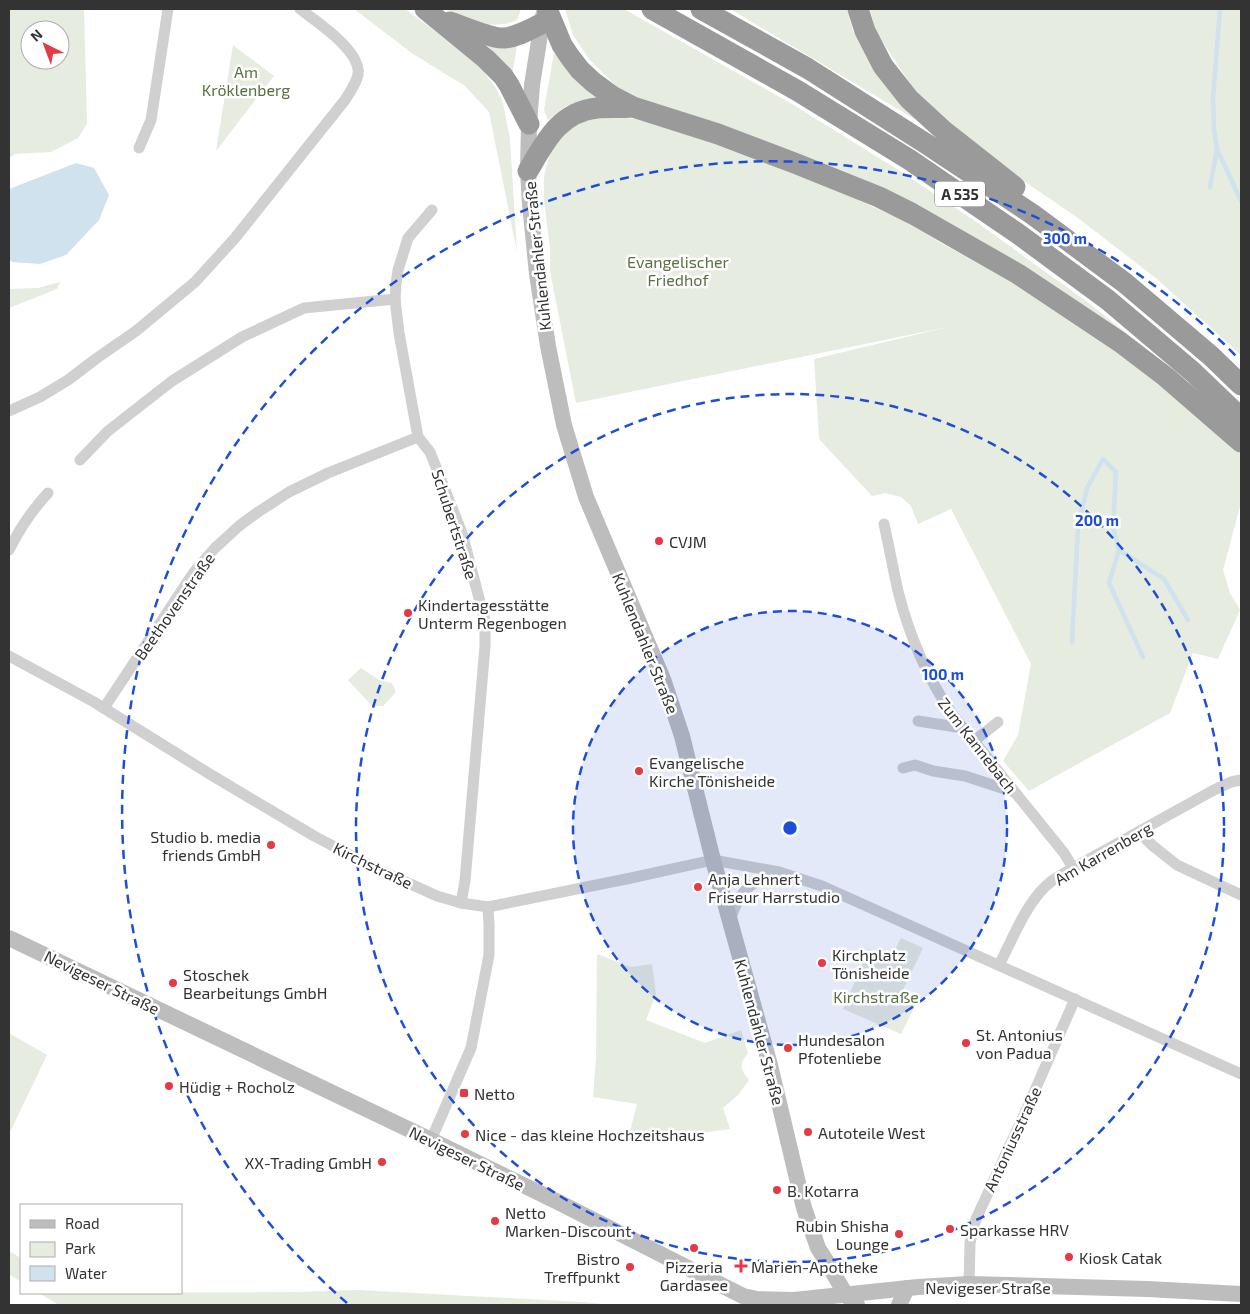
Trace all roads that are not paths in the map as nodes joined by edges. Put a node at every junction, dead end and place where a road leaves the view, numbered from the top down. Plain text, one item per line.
1 (168, 9) edge
2 (300, 9) edge
3 (652, 9) edge
4 (701, 9) edge
5 (858, 9) edge
6 (430, 13) edge
7 (544, 14) edge
8 (633, 107) junction
9 (529, 124) junction
10 (139, 148) dead end
11 (528, 171) junction
12 (432, 210) dead end
13 (1064, 237) junction
14 (395, 299) junction
15 (1241, 385) edge
16 (9, 411) edge
17 (1241, 418) edge
18 (418, 437) junction
19 (1241, 442) edge
20 (80, 460) dead end
21 (48, 493) dead end
22 (884, 524) dead end
23 (9, 550) edge
24 (9, 656) edge
25 (104, 708) junction
26 (918, 721) dead end
27 (998, 722) dead end
28 (963, 728) junction
29 (974, 741) junction
30 (903, 768) dead end
31 (1241, 780) edge
32 (1014, 792) junction
33 (1139, 832) junction
34 (713, 860) junction
35 (1073, 868) junction
36 (779, 872) junction
37 (1241, 895) edge
38 (461, 902) junction
39 (488, 907) junction
40 (730, 921) junction
41 (9, 938) edge
42 (999, 965) junction
43 (1075, 999) junction
44 (1241, 1074) edge
45 (431, 1140) junction
46 (969, 1284) junction
47 (907, 1288) junction
48 (1241, 1294) edge
49 (740, 1300) edge
50 (852, 1300) edge
51 (900, 1305) edge

1 - 10 street
2 - 16 street
3 - 17 highway, A 535
4 - 13 highway, A 535
5 - 13 highway
6 - 7 highway
6 - 9 highway
7 - 8 highway
7 - 9 main road, Kuhlendahler Straße
8 - 11 highway
8 - 19 highway
9 - 11 main road, Kuhlendahler Straße
11 - 34 main road, Kuhlendahler Straße
12 - 14 street, Schubertstraße
13 - 15 highway, A 535
14 - 18 street, Schubertstraße
14 - 20 street
18 - 25 street, Beethovenstraße
18 - 38 street, Schubertstraße
21 - 23 street
22 - 28 street, Zum Kannebach
24 - 25 street, Kirchstraße
25 - 38 street, Kirchstraße
26 - 28 street
27 - 29 street
28 - 29 street, Zum Kannebach
29 - 32 street, Zum Kannebach
30 - 32 street
31 - 33 street, Am Karrenberg
32 - 35 street, Zum Kannebach
33 - 35 street, Am Karrenberg
33 - 37 street
34 - 36 street, Kirchstraße
34 - 39 street, Kirchstraße
34 - 40 main road, Kuhlendahler Straße
35 - 42 street, Am Karrenberg
36 - 40 street
36 - 42 street, Kirchstraße
38 - 39 street, Kirchstraße
39 - 45 street
40 - 50 main road, Kuhlendahler Straße
41 - 45 main road, Nevigeser Straße
42 - 43 street, Kirchstraße
43 - 44 street, Kirchstraße
43 - 46 street, Antoniusstraße
45 - 49 main road, Nevigeser Straße
46 - 47 main road, Nevigeser Straße
46 - 48 main road, Nevigeser Straße
47 - 50 main road, Nevigeser Straße
47 - 51 main road
49 - 50 main road, Nevigeser Straße

